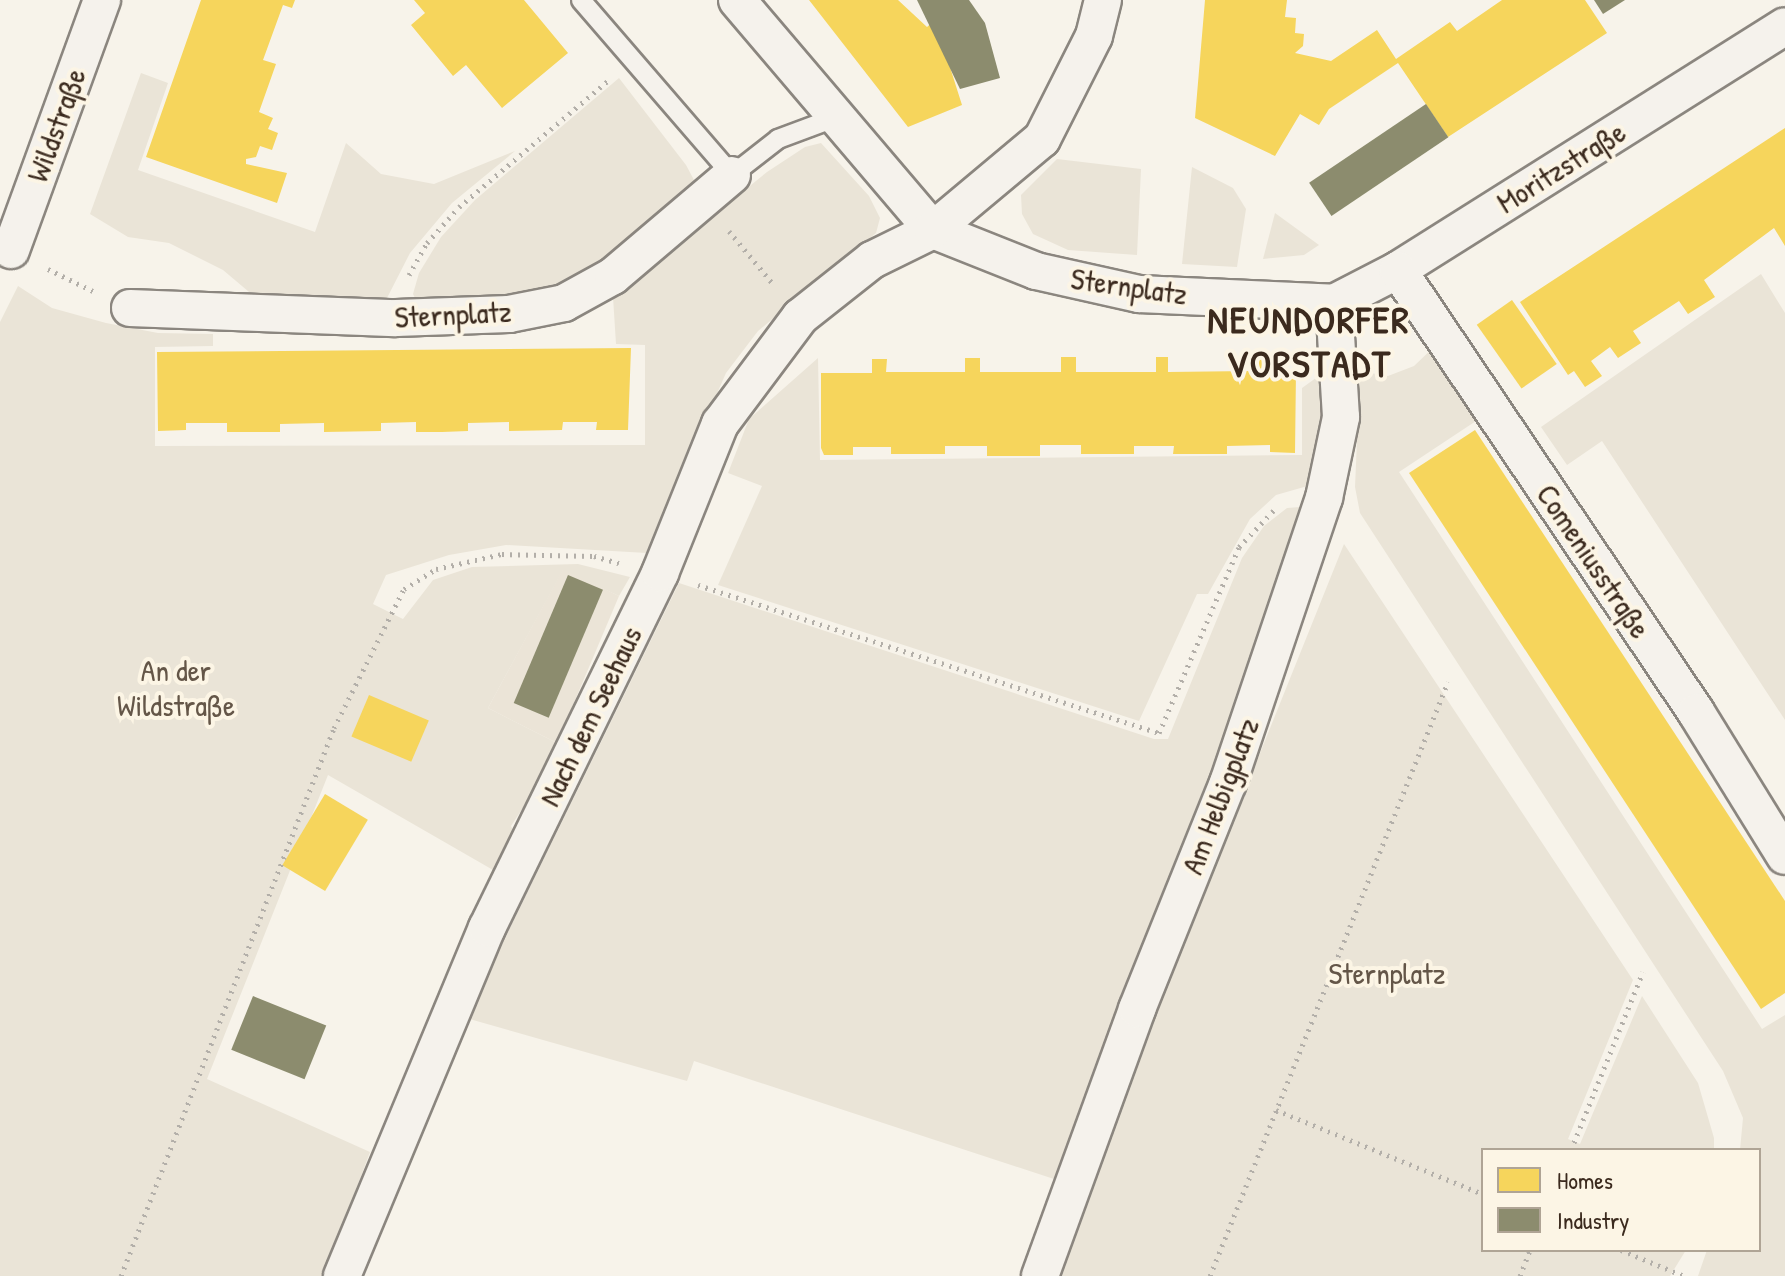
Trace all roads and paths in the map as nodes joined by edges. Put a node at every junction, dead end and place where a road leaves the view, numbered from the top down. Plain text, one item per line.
1 (102, 0) edge
2 (581, 0) edge
3 (737, 0) edge
4 (1103, 0) edge
5 (1785, 26) edge
6 (631, 61) junction
7 (837, 117) junction
8 (732, 175) junction
9 (703, 200) junction
10 (933, 230) junction
11 (11, 250) joint
12 (1398, 270) junction
13 (1334, 303) junction
14 (130, 308) joint
15 (800, 317) junction
16 (396, 318) junction
17 (1324, 498) junction
18 (660, 573) junction
19 (1448, 682) dead end
20 (1785, 856) edge
21 (1643, 972) dead end
22 (1276, 1110) junction
23 (1572, 1148) edge
24 (1481, 1193) edge
25 (1529, 1252) edge
26 (1626, 1252) edge
27 (121, 1276) edge
28 (342, 1276) edge
29 (1040, 1276) edge
30 (1210, 1276) edge
31 (1520, 1276) edge
32 (1684, 1276) edge

1 - 11 street, Wildstraße
2 - 6 lane
3 - 7 street
4 - 10 street, Nach dem Seehaus
5 - 12 street, Moritzstraße
6 - 8 lane
6 - 16 path
7 - 8 lane
7 - 10 street
8 - 9 street, Sternplatz
9 - 15 path
9 - 16 street, Sternplatz
10 - 13 street, Sternplatz
10 - 15 street, Nach dem Seehaus
11 - 14 path
12 - 13 street, Moritzstraße
12 - 20 street, Comeniusstraße
13 - 17 street, Am Helbigplatz
14 - 16 street, Sternplatz
15 - 18 street, Nach dem Seehaus
17 - 18 path
17 - 29 street, Am Helbigplatz
18 - 27 path
18 - 28 street, Nach dem Seehaus
19 - 22 path
21 - 23 path
22 - 24 path
22 - 30 path
25 - 31 path
26 - 32 path

